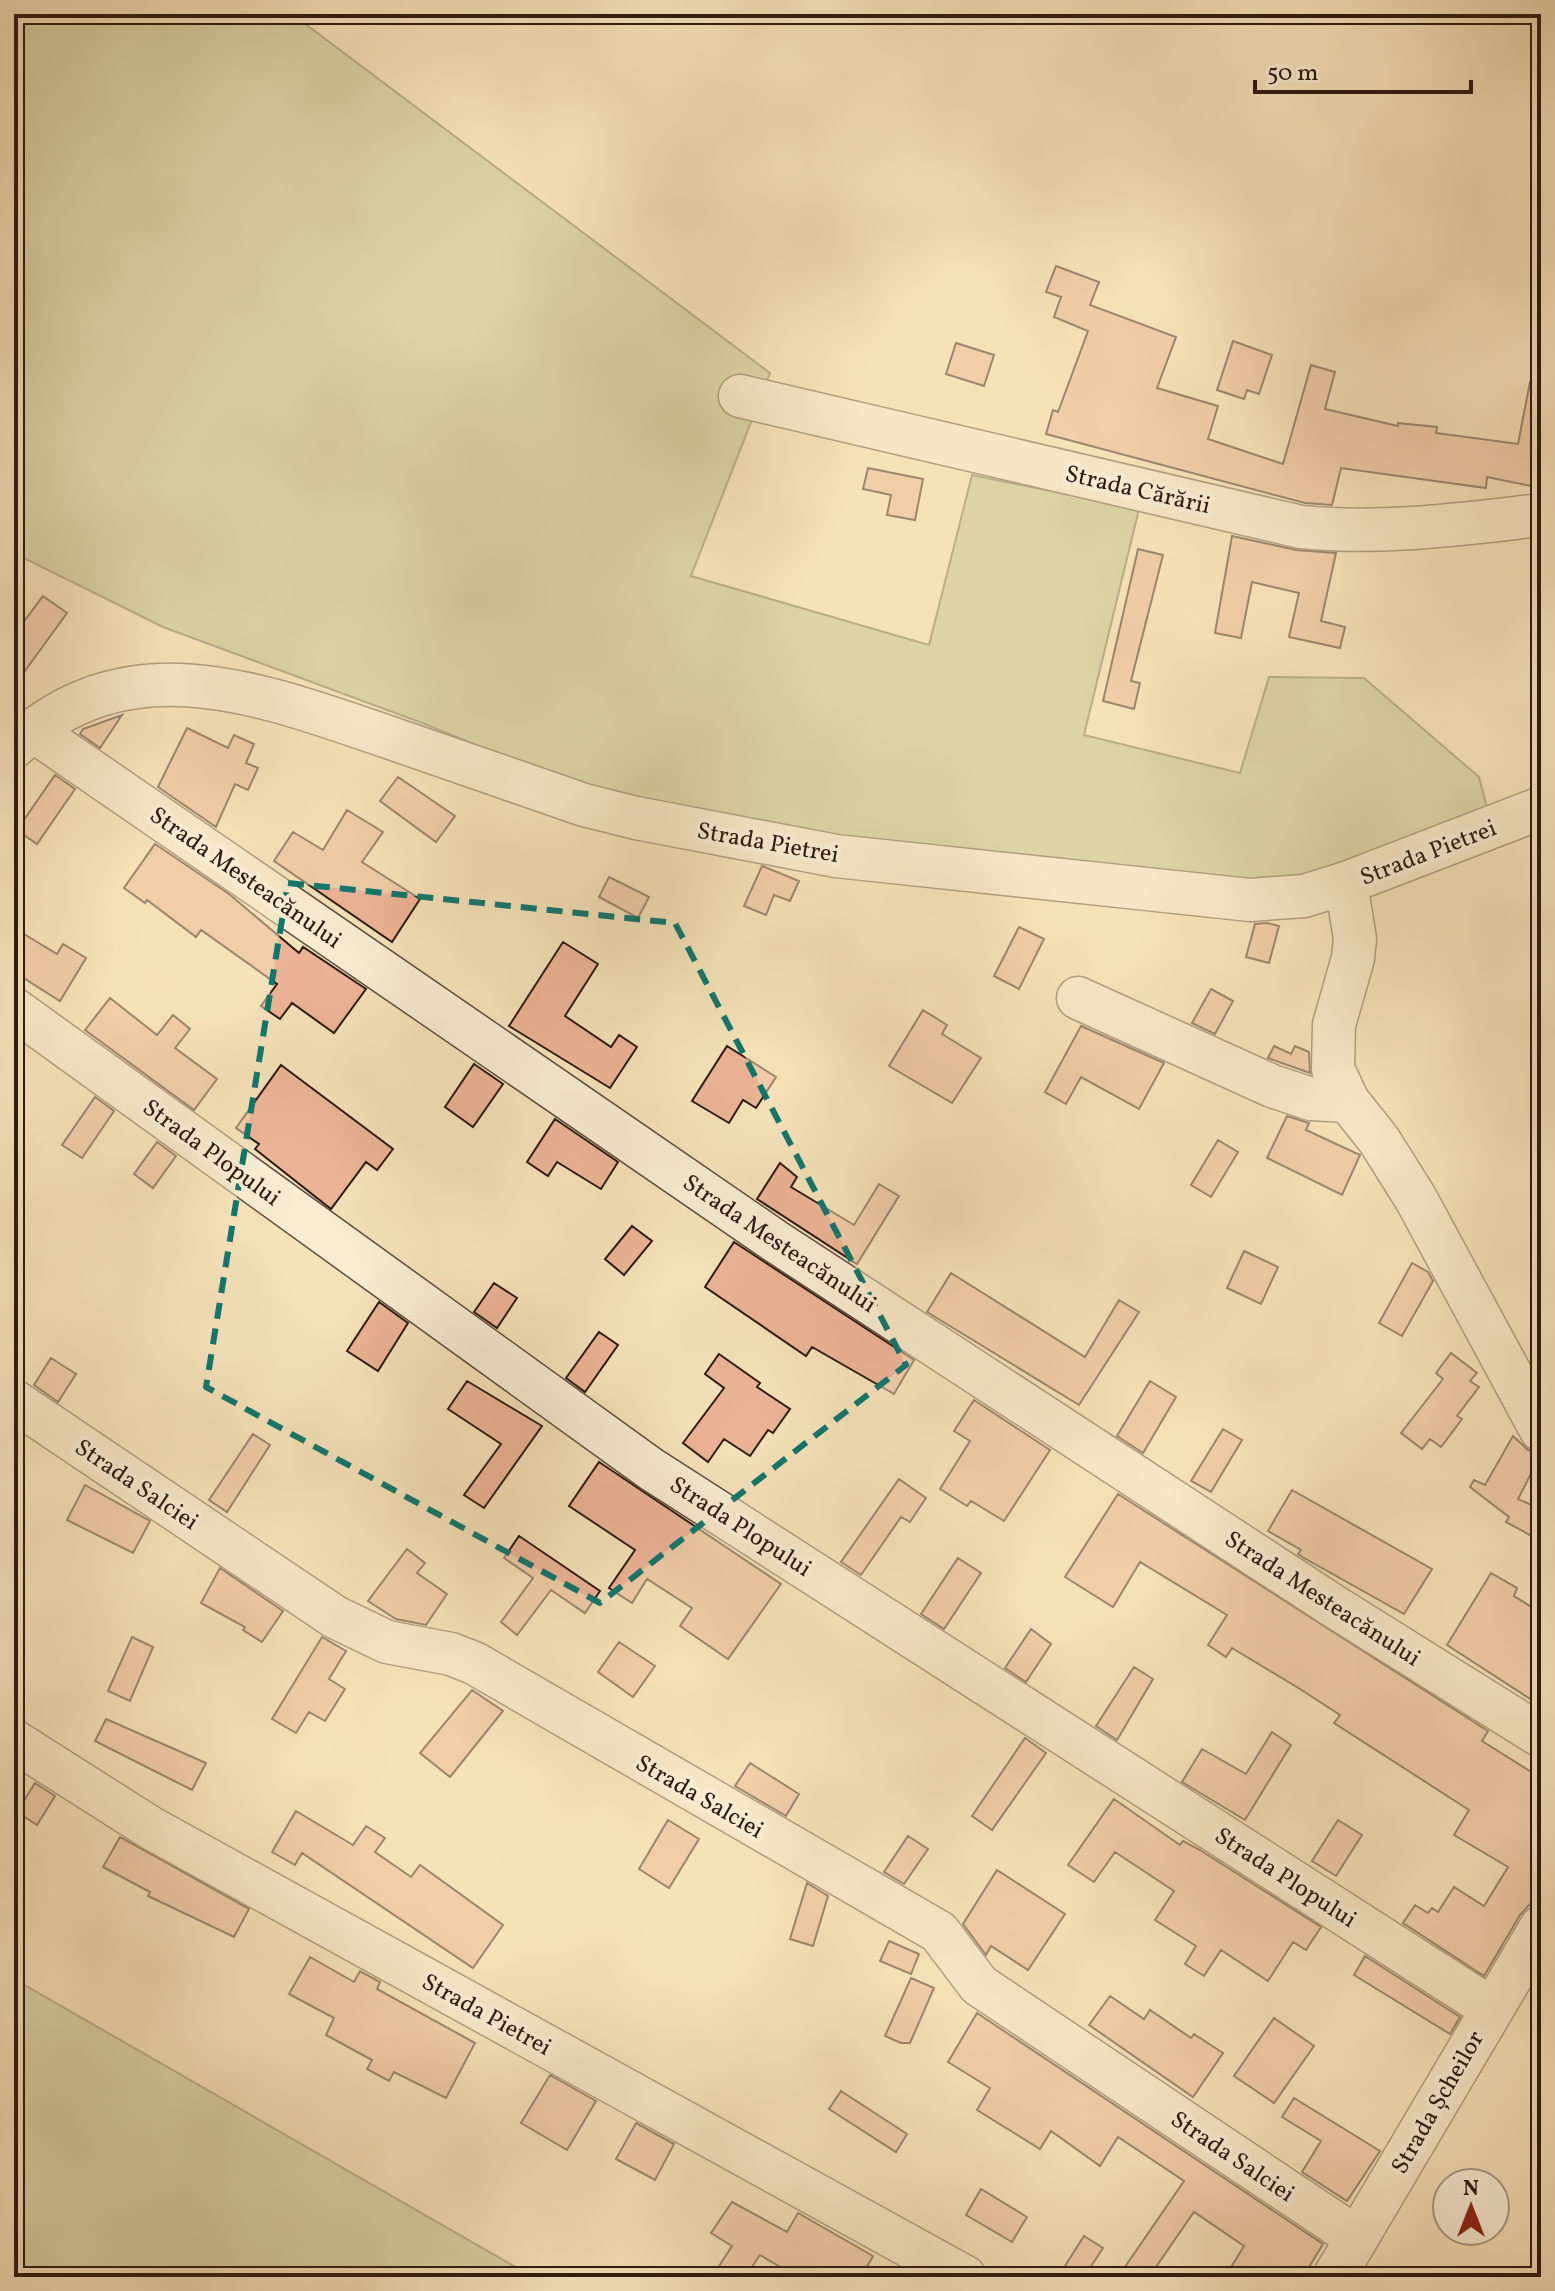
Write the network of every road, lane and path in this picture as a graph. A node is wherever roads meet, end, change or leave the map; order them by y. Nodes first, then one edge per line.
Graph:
1 (740, 396) dead end
2 (1541, 515) edge
3 (23, 739) edge
4 (1541, 808) edge
5 (1346, 883) junction
6 (1078, 998) dead end
7 (14, 1009) edge
8 (1348, 1101) junction
9 (14, 1401) edge
10 (1541, 1430) edge
11 (1541, 1736) edge
12 (14, 1741) edge
13 (1541, 1927) edge
14 (1492, 2009) junction
15 (1357, 2238) junction
16 (965, 2277) edge
17 (1334, 2277) edge

1 - 2 street, Strada Cărării
3 - 5 street, Strada Pietrei
3 - 11 street, Strada Mesteacănului
4 - 5 street, Strada Pietrei
5 - 8 street
6 - 8 street
7 - 14 street, Strada Plopului
8 - 10 street
9 - 15 street, Strada Salciei
12 - 16 street, Strada Pietrei
13 - 14 street, Strada Șcheilor
14 - 15 street, Strada Șcheilor
15 - 17 street, Strada Șcheilor

